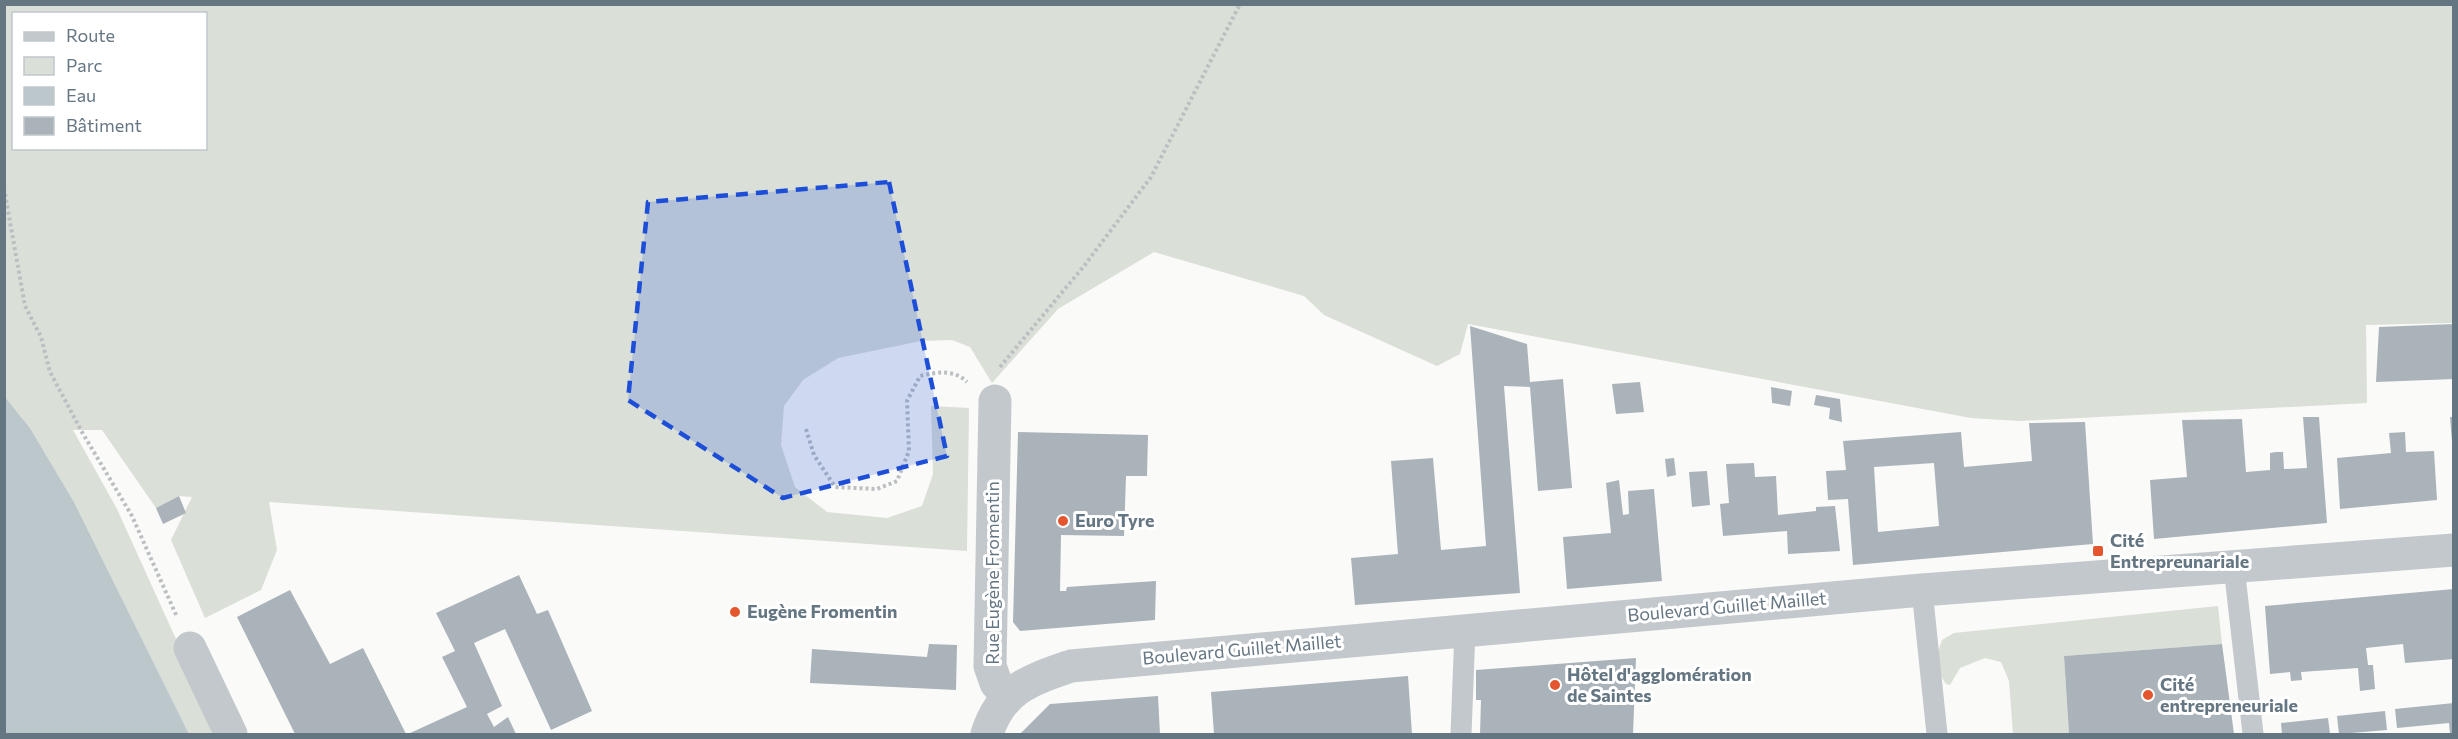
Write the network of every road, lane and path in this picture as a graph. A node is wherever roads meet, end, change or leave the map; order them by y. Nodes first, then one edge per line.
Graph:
1 (1240, 4) edge
2 (4, 188) edge
3 (984, 395) junction
4 (806, 429) dead end
5 (2454, 550) edge
6 (2234, 567) junction
7 (1922, 591) junction
8 (1465, 630) junction
9 (190, 648) joint
10 (1007, 696) junction
11 (231, 735) edge
12 (987, 735) edge
13 (1461, 735) edge
14 (1937, 735) edge
15 (2253, 735) edge

1 - 3 path
2 - 9 path
3 - 4 path
3 - 10 street, Rue Eugène Fromentin
5 - 6 street, Boulevard Guillet Maillet
6 - 7 street, Boulevard Guillet Maillet
6 - 15 lane
7 - 8 street, Boulevard Guillet Maillet
7 - 14 lane
8 - 10 street, Boulevard Guillet Maillet
8 - 13 lane
9 - 11 street
10 - 12 street

